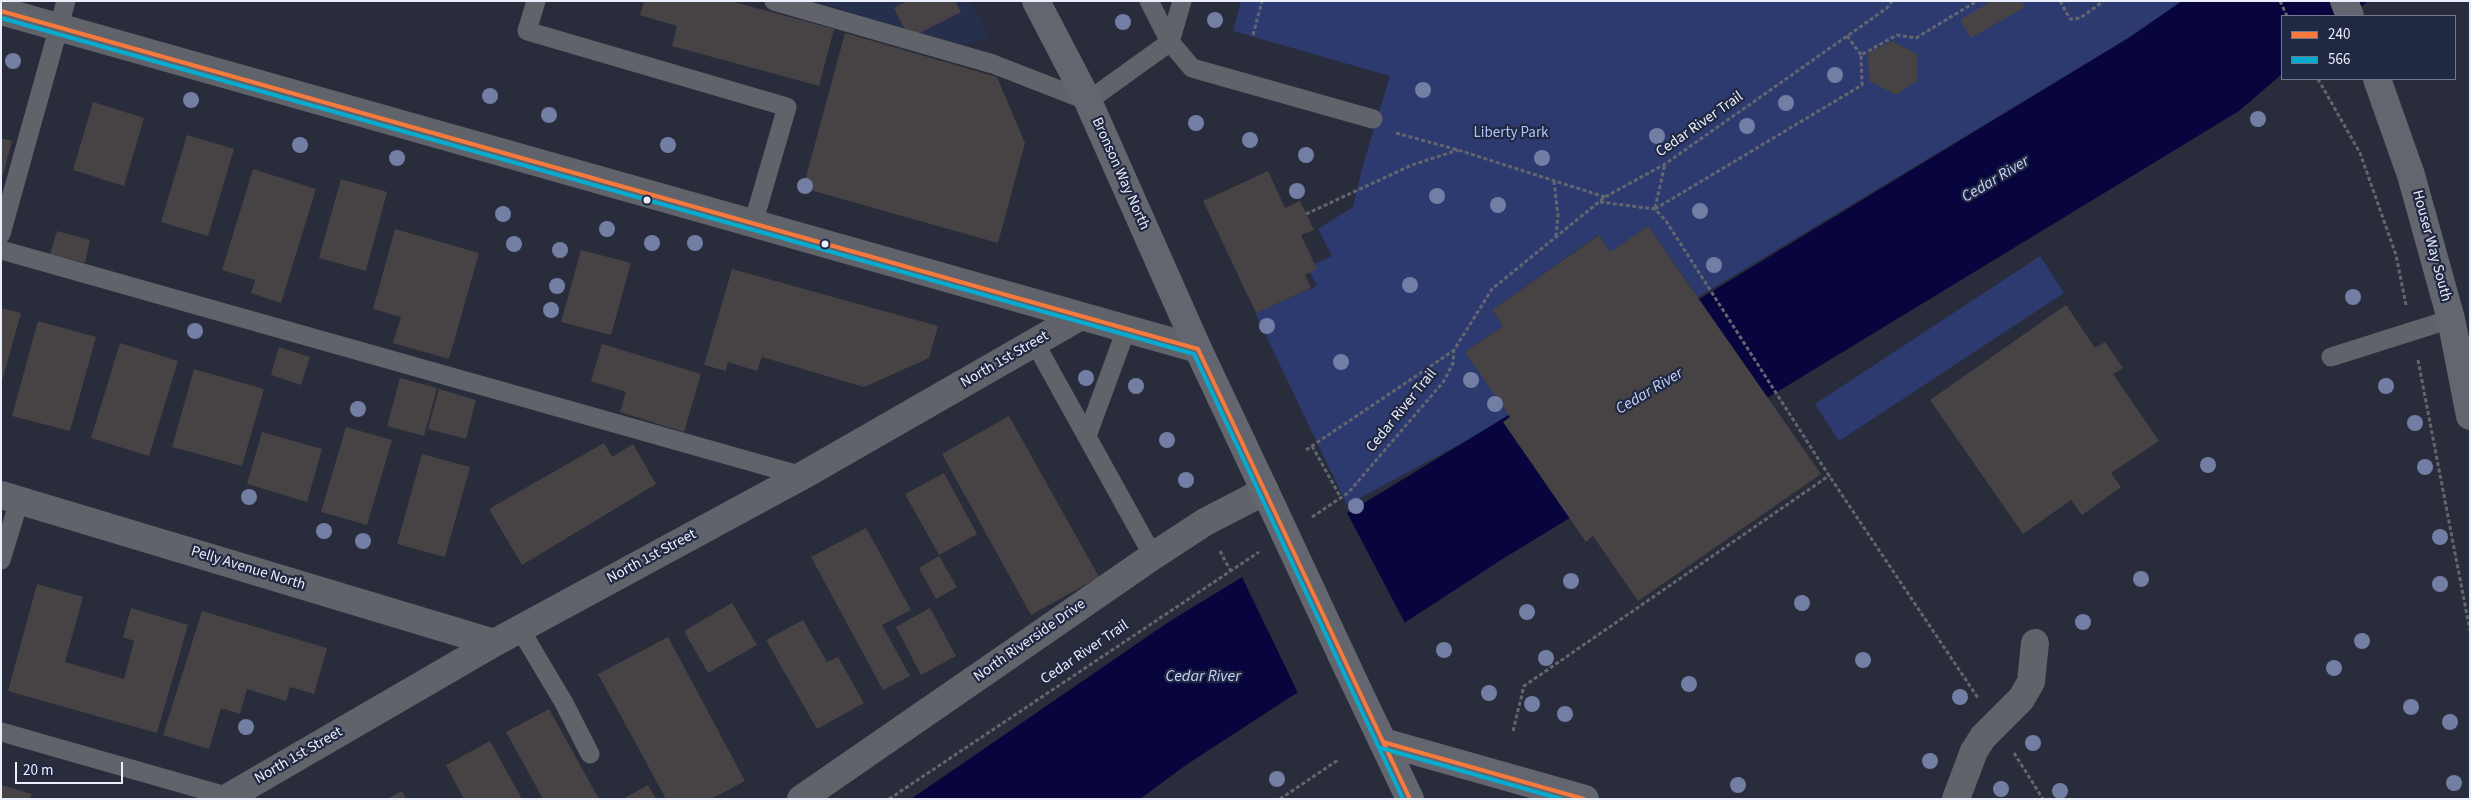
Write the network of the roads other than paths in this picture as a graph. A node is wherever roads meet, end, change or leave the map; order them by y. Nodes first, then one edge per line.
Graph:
1 (66, 1) edge
2 (536, 1) edge
3 (774, 1) edge
4 (1036, 1) edge
5 (1149, 1) edge
6 (1182, 1) edge
7 (2344, 1) edge
8 (1, 11) edge
9 (2350, 15) edge
10 (59, 28) junction
11 (1170, 42) junction
12 (2377, 80) edge
13 (1088, 101) junction
14 (1373, 119) road end
15 (753, 224) junction
16 (1, 234) edge
17 (1, 250) edge
18 (1080, 317) junction
19 (2451, 319) junction
20 (1126, 330) junction
21 (1035, 343) junction
22 (1198, 349) junction
23 (2331, 358) dead end
24 (2470, 416) edge
25 (1087, 436) junction
26 (802, 476) junction
27 (1265, 491) junction
28 (10, 498) edge
29 (1154, 556) junction
30 (1, 560) edge
31 (520, 629) junction
32 (494, 643) junction
33 (2035, 643) dead end
34 (1, 732) edge
35 (1381, 738) junction
36 (590, 754) dead end
37 (227, 798) edge
38 (801, 799) edge
39 (1410, 799) edge
40 (1585, 799) edge
41 (1956, 799) edge

1 - 10 lane
2 - 15 lane
3 - 13 lane
4 - 13 main road, Bronson Way North
5 - 11 lane
6 - 11 lane
7 - 9 main road
8 - 10 street
10 - 15 street
10 - 16 lane
11 - 13 lane
11 - 14 lane
12 - 19 main road, Houser Way South
13 - 22 main road, Bronson Way North
15 - 18 street
17 - 26 lane
18 - 20 street
18 - 21 street, North 1st Street
19 - 23 lane
19 - 24 main road, Houser Way South
20 - 22 street
20 - 25 lane
21 - 25 lane
21 - 26 street, North 1st Street
22 - 27 main road, Bronson Way North
25 - 29 lane
26 - 31 street, North 1st Street
27 - 29 street, North Riverside Drive
27 - 35 main road, Bronson Way North, bridge
28 - 30 lane
28 - 32 street, Pelly Avenue North
29 - 38 street, North Riverside Drive
31 - 32 street, North 1st Street
31 - 36 lane
32 - 37 street, North 1st Street
33 - 41 street
34 - 37 lane
35 - 39 main road, Bronson Way North
35 - 40 main road

